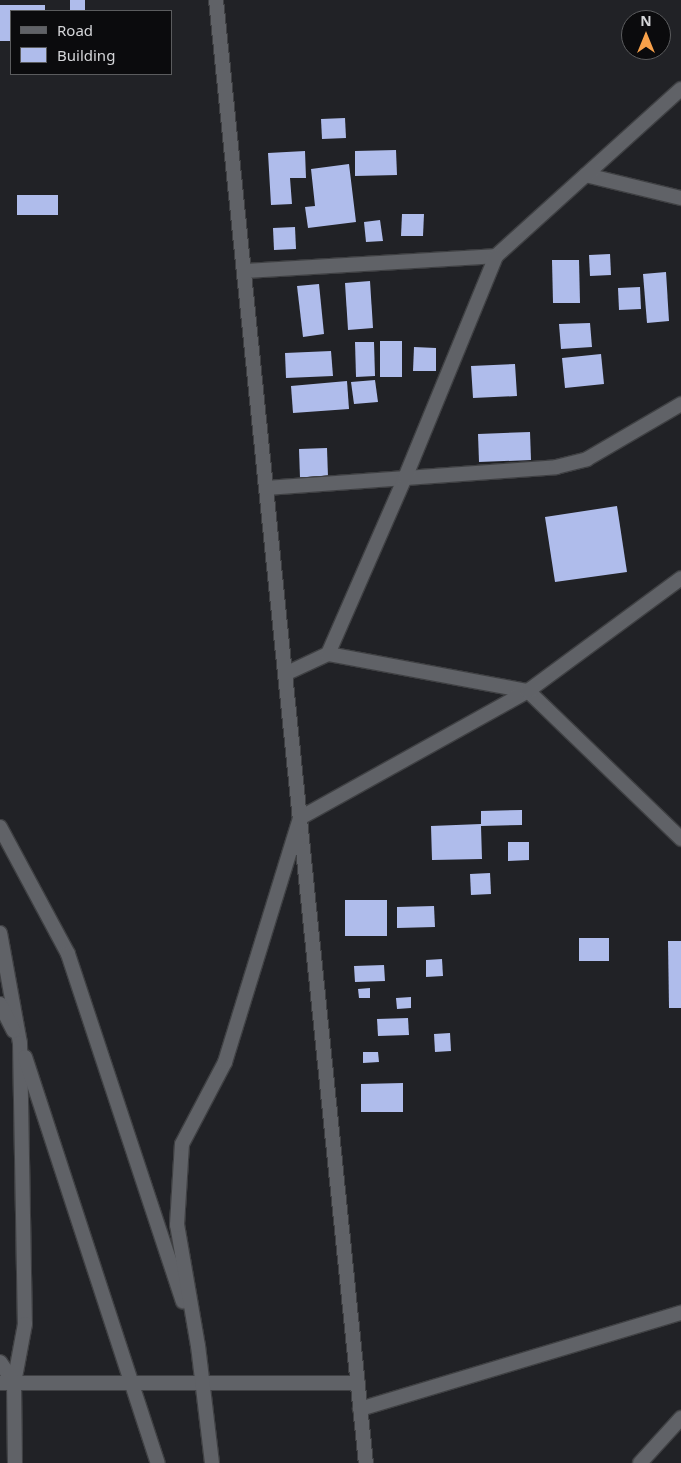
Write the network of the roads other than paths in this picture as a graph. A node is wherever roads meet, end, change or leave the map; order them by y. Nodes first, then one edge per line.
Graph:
1 (216, 0) edge
2 (681, 89) edge
3 (586, 175) junction
4 (681, 198) edge
5 (496, 256) junction
6 (244, 271) junction
7 (681, 404) edge
8 (405, 478) junction
9 (266, 488) junction
10 (681, 578) edge
11 (328, 654) junction
12 (285, 674) junction
13 (528, 691) junction
14 (300, 818) junction
15 (0, 827) edge
16 (681, 839) edge
17 (0, 933) edge
18 (0, 1004) edge
19 (20, 1044) junction
20 (681, 1313) edge
21 (198, 1346) junction
22 (0, 1362) edge
23 (7, 1383) edge
24 (131, 1383) junction
25 (202, 1383) junction
26 (358, 1383) junction
27 (360, 1409) junction
28 (681, 1418) edge
29 (14, 1463) edge
30 (158, 1463) edge
31 (212, 1463) edge
32 (366, 1463) edge
33 (640, 1463) edge

1 - 6 street
2 - 3 street
3 - 4 street
3 - 5 street
5 - 6 street
5 - 8 street
6 - 9 street
7 - 8 street
8 - 9 street
8 - 11 street
9 - 12 street
10 - 13 street
11 - 12 street
11 - 13 street
12 - 14 street
13 - 14 street
13 - 16 street
14 - 21 street
14 - 26 street
15 - 21 street
17 - 19 street
18 - 19 street
19 - 23 street
19 - 24 street
20 - 27 street
21 - 25 street
22 - 23 street
23 - 24 street
23 - 29 street
24 - 25 street
24 - 30 street
25 - 26 street
25 - 31 street
26 - 27 street
27 - 32 street
28 - 33 street

